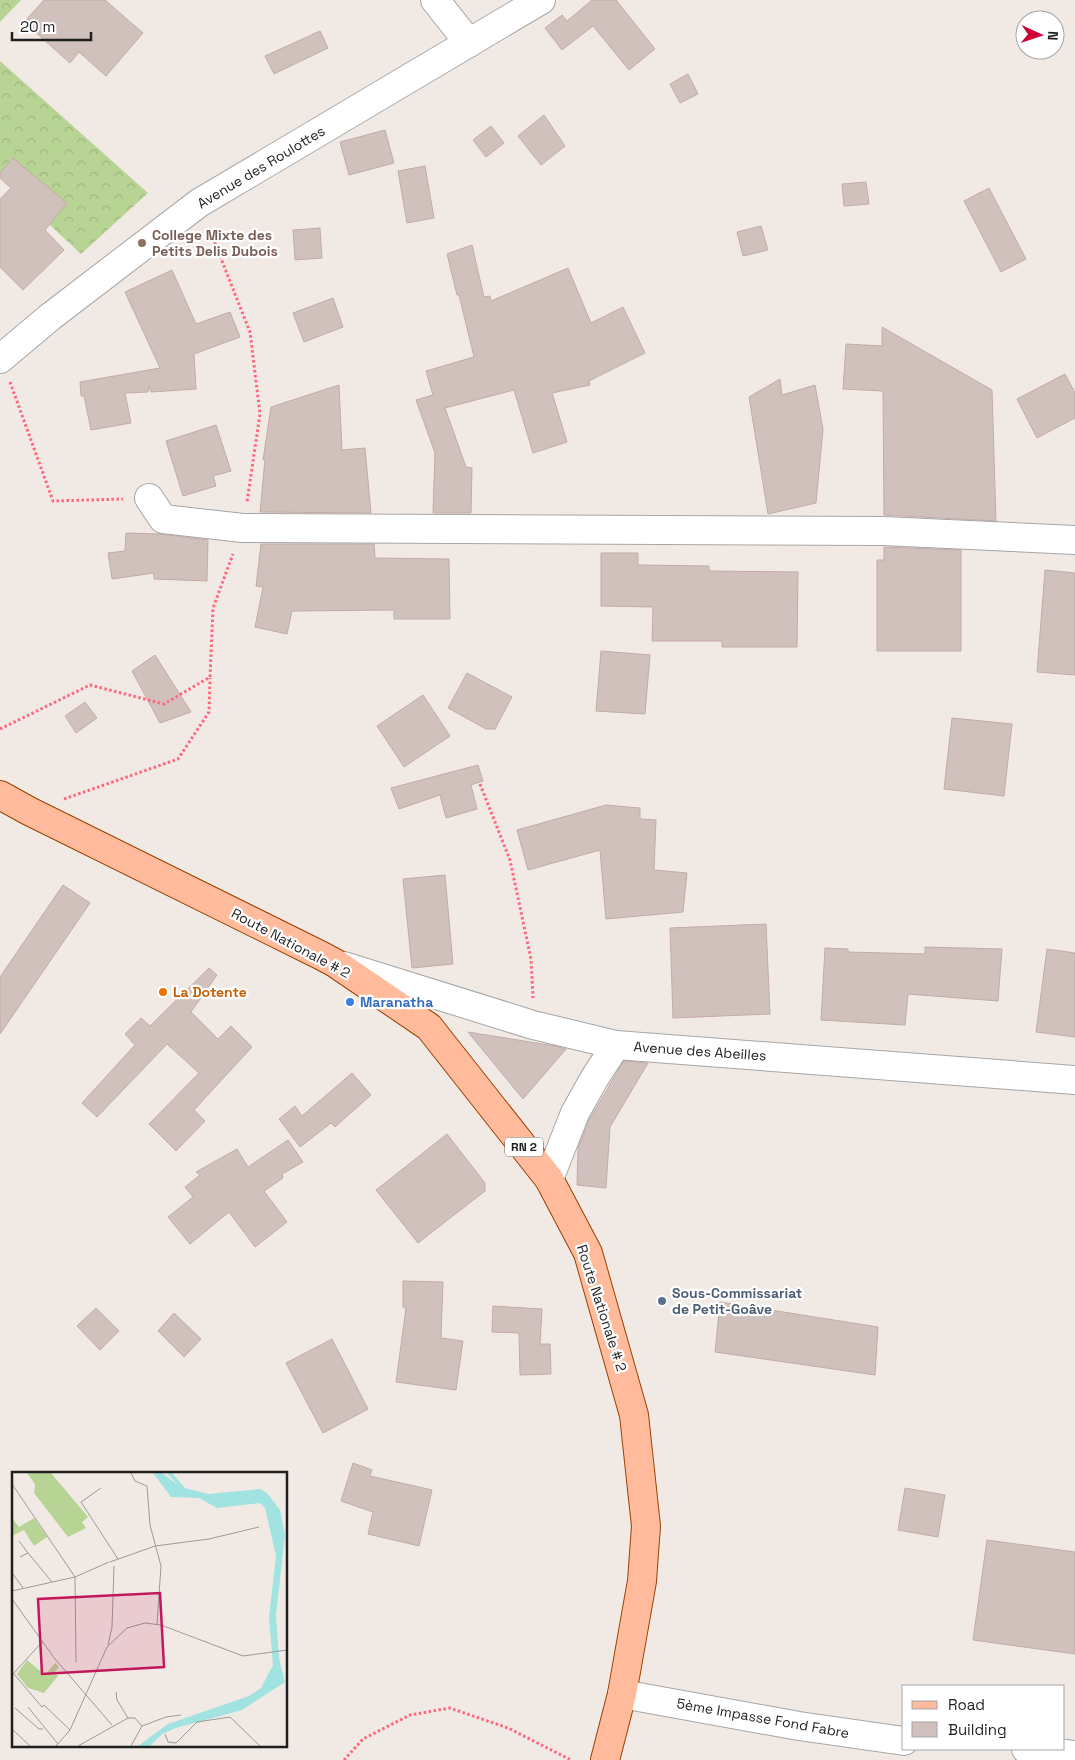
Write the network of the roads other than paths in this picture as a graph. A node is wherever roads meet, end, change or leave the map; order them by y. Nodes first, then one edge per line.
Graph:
1 (435, 0) edge
2 (540, 0) edge
3 (469, 43) junction
4 (0, 358) edge
5 (149, 498) road end
6 (1075, 540) edge
7 (0, 795) edge
8 (335, 963) junction
9 (616, 1045) junction
10 (1075, 1080) edge
11 (550, 1178) junction
12 (622, 1694) junction
13 (902, 1742) edge
14 (1034, 1750) edge
15 (1075, 1755) edge
16 (605, 1760) edge

1 - 3 street
2 - 3 street, Avenue des Roulottes
3 - 4 street, Avenue des Roulottes
5 - 6 street
7 - 8 main road, Route Nationale # 2 / RN 2
8 - 9 street, Avenue des Abeilles
8 - 11 main road, Route Nationale # 2 / RN 2
9 - 10 street, Avenue des Abeilles
9 - 11 street
11 - 12 main road, Route Nationale # 2 / RN 2
12 - 13 street, 5ème Impasse Fond Fabre
12 - 16 main road, Route Nationale # 2 / RN 2
14 - 15 street

